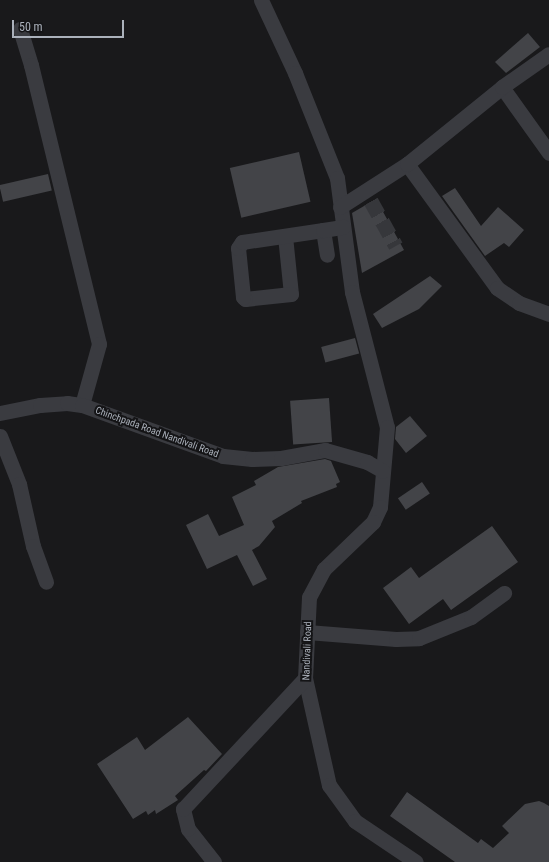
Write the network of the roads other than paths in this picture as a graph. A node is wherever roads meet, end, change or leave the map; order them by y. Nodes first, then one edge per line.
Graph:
1 (261, 0) edge
2 (20, 29) dead end
3 (549, 54) edge
4 (502, 87) junction
5 (549, 153) edge
6 (407, 164) junction
7 (340, 207) junction
8 (343, 227) junction
9 (322, 230) junction
10 (285, 236) junction
11 (327, 256) dead end
12 (549, 314) edge
13 (82, 405) junction
14 (0, 413) edge
15 (0, 436) edge
16 (383, 471) junction
17 (46, 582) dead end
18 (504, 593) dead end
19 (307, 632) junction
20 (305, 678) junction
21 (214, 862) edge
22 (416, 862) edge

1 - 7 street, Nandivali Road
2 - 13 street
3 - 4 street
4 - 5 street
4 - 6 street
6 - 7 street
6 - 12 street
7 - 8 street, Nandivali Road
8 - 9 street
8 - 16 street, Nandivali Road
9 - 10 street
9 - 11 street
10 - 10 street
13 - 14 street, Chinchpada Road Nandivali Road
13 - 16 street, Chinchpada Road Nandivali Road
15 - 17 street
16 - 19 street, Nandivali Road
18 - 19 street
19 - 20 street, Nandivali Road
20 - 21 street
20 - 22 street, Nandivali Road

